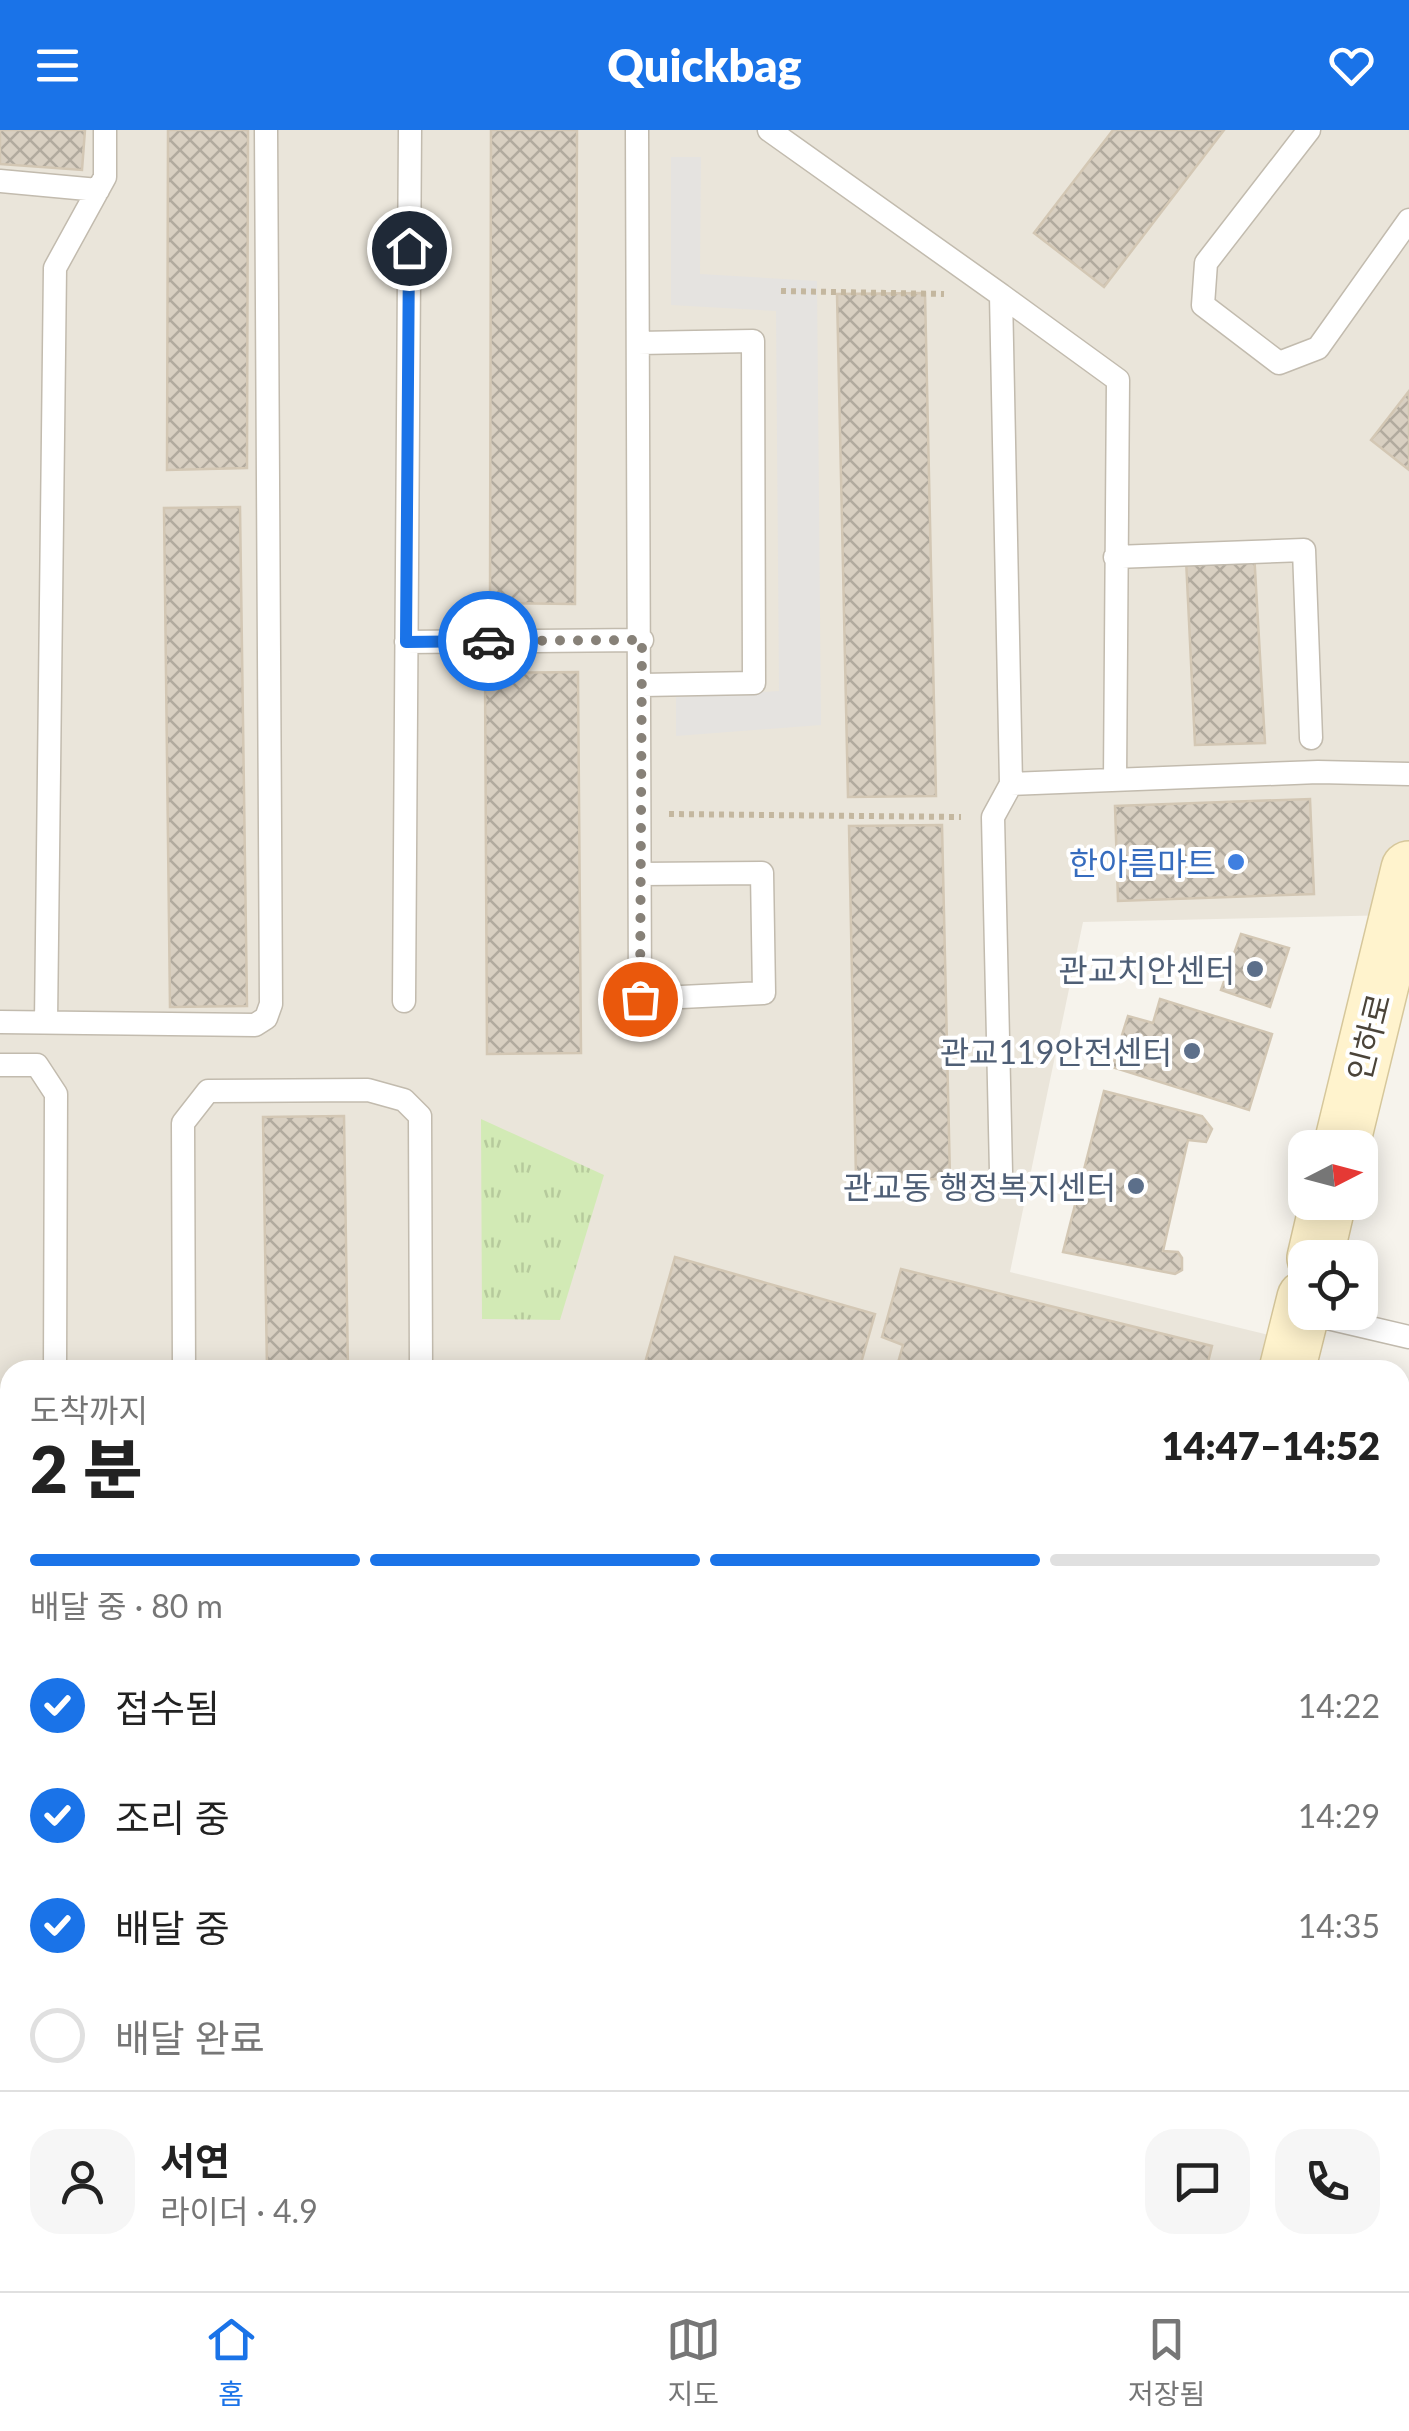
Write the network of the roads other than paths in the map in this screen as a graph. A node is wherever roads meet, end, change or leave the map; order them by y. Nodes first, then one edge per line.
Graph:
1 (105, 130) edge
2 (266, 130) edge
3 (410, 130) edge
4 (637, 130) edge
5 (769, 130) edge
6 (1309, 130) edge
7 (0, 181) edge
8 (98, 190) junction
9 (1409, 220) edge
10 (1001, 295) junction
11 (638, 343) junction
12 (1115, 557) junction
13 (642, 640) junction
14 (406, 642) junction
15 (642, 685) junction
16 (1311, 738) dead end
17 (1409, 774) edge
18 (1115, 780) junction
19 (1011, 784) junction
20 (1409, 869) edge
21 (640, 874) junction
22 (404, 1001) dead end
23 (0, 1022) edge
24 (46, 1022) junction
25 (0, 1065) edge
26 (1345, 1130) edge
27 (1001, 1172) dead end
28 (1378, 1327) edge
29 (1297, 1330) edge
30 (1409, 1336) edge
31 (55, 1360) edge
32 (184, 1360) edge
33 (421, 1360) edge
34 (1289, 1360) edge

1 - 8 lane
2 - 24 lane
3 - 14 lane
4 - 11 lane
5 - 10 lane
6 - 9 lane
7 - 8 lane
8 - 24 lane
10 - 12 lane
10 - 19 lane
11 - 13 lane
11 - 15 lane
12 - 16 lane
12 - 18 lane
13 - 14 lane
13 - 15 lane
14 - 22 lane
15 - 21 lane
17 - 18 lane
18 - 19 lane
19 - 27 lane
20 - 26 main road, 인하로
21 - 21 lane
23 - 24 lane
25 - 31 lane
28 - 30 lane
29 - 34 main road
32 - 33 lane

